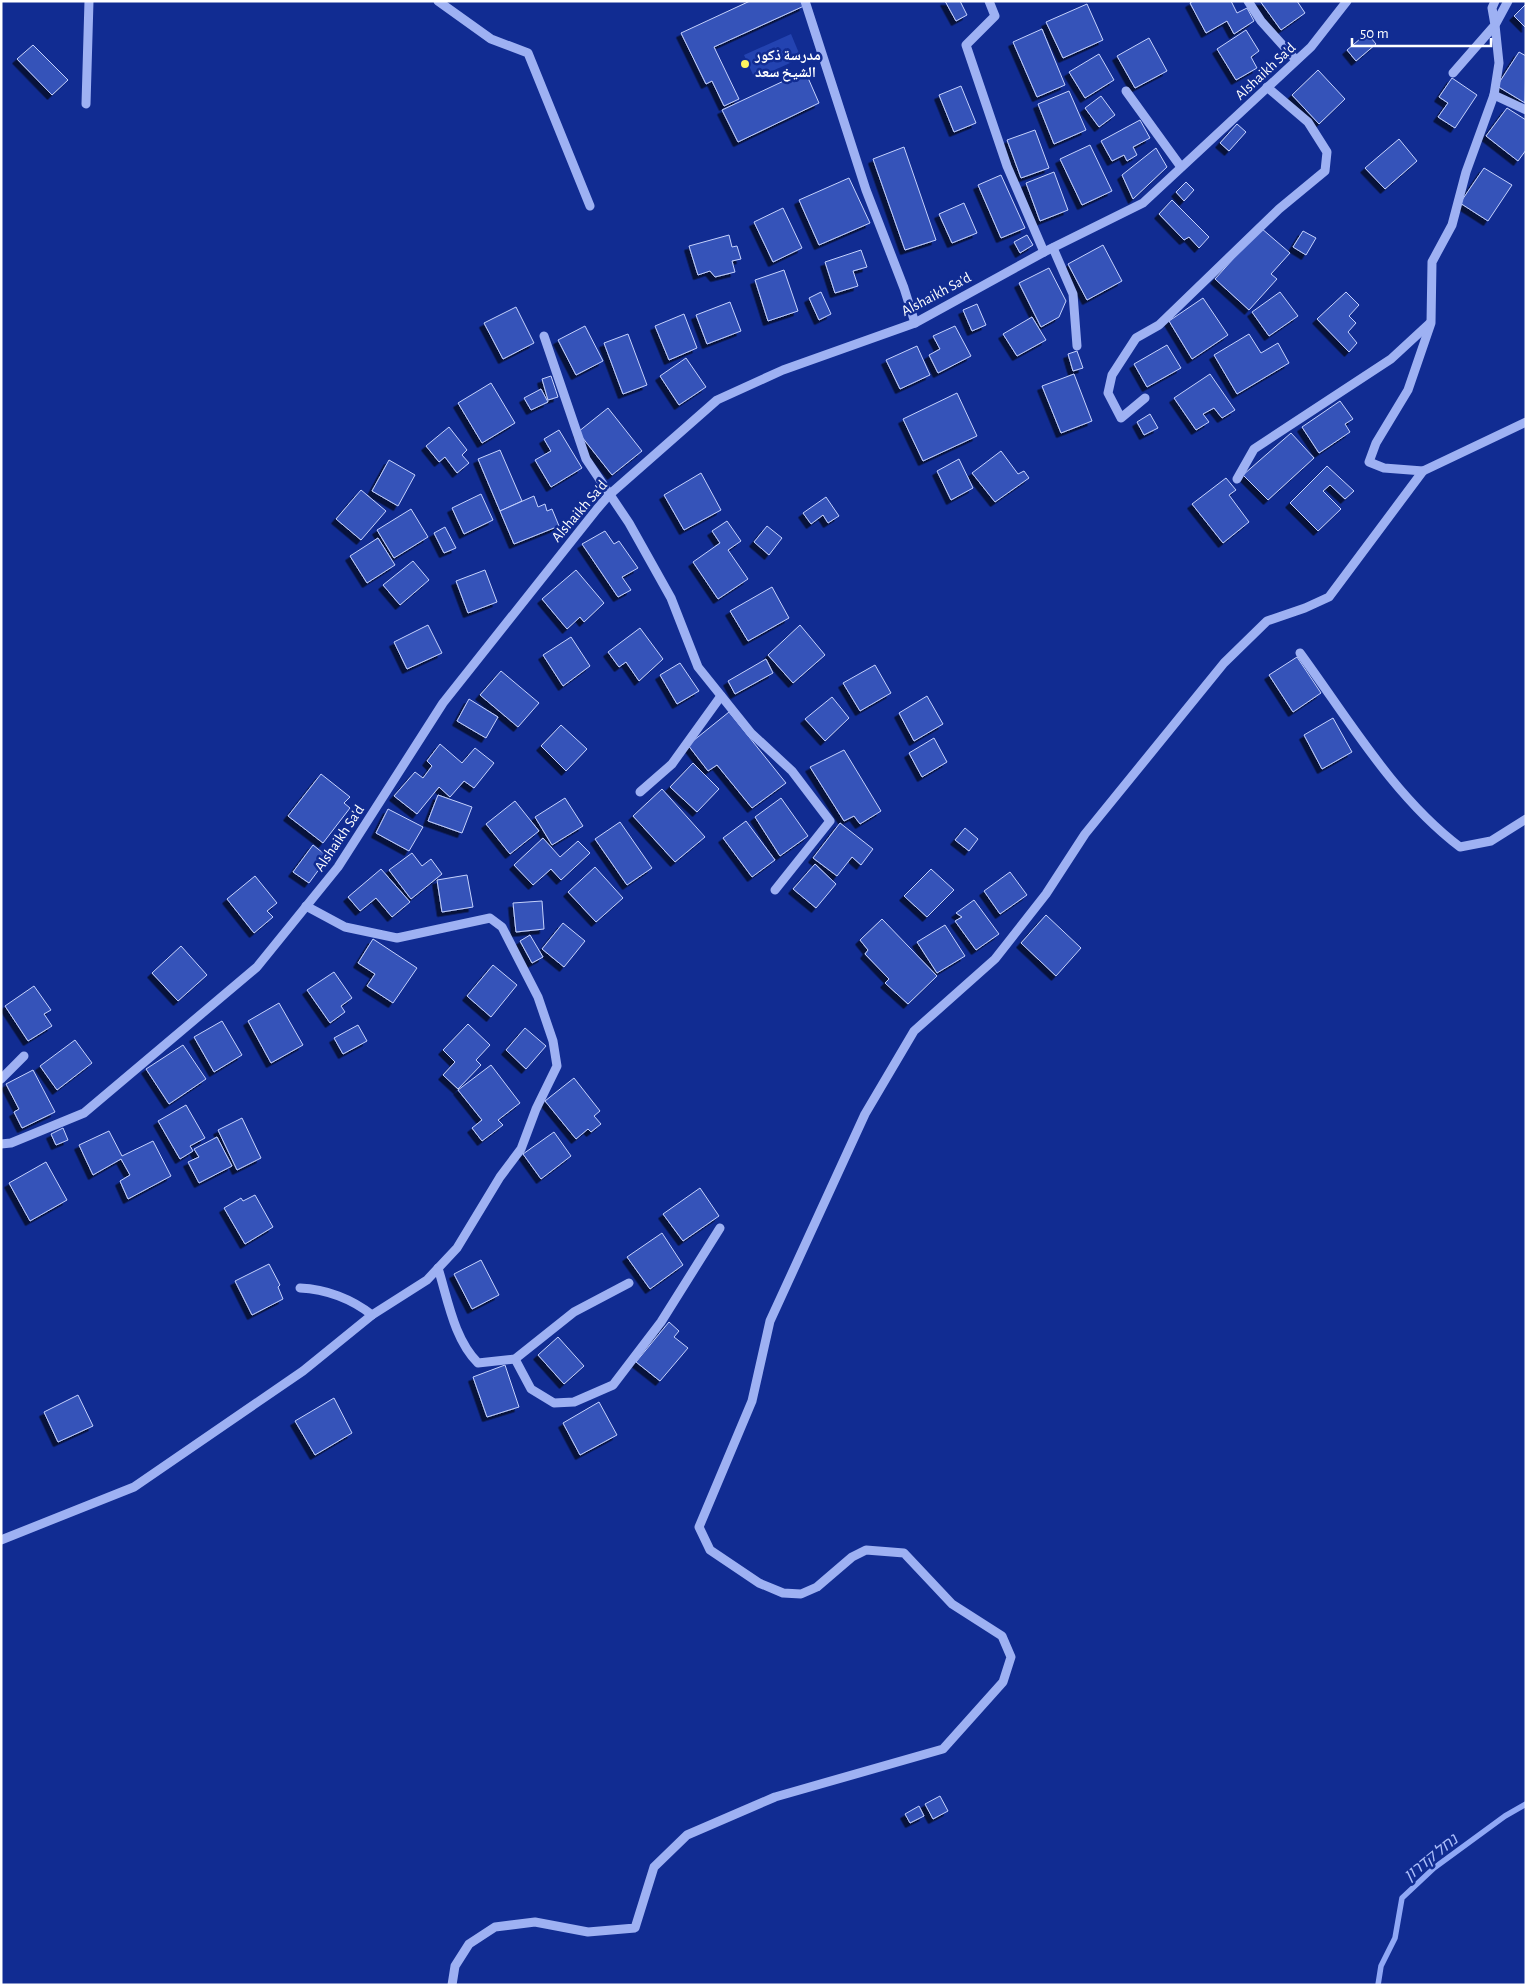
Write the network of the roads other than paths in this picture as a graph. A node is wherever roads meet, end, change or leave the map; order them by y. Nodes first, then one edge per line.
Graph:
1 (90, 1) edge
2 (438, 1) edge
3 (805, 1) edge
4 (989, 1) edge
5 (1248, 1) edge
6 (1347, 1) edge
7 (1495, 1) edge
8 (1508, 1) edge
9 (1495, 24) junction
10 (1296, 60) junction
11 (1453, 73) dead end
12 (1267, 87) junction
13 (1126, 91) dead end
14 (1494, 95) junction
15 (86, 104) dead end
16 (1526, 110) edge
17 (1181, 168) junction
18 (590, 206) dead end
19 (1053, 248) junction
20 (1044, 252) junction
21 (1431, 323) junction
22 (915, 324) junction
23 (544, 336) dead end
24 (1077, 346) dead end
25 (1145, 398) dead end
26 (1526, 422) edge
27 (1422, 471) junction
28 (1237, 479) dead end
29 (609, 495) junction
30 (1300, 653) dead end
31 (722, 696) junction
32 (640, 792) dead end
33 (1526, 819) edge
34 (774, 890) dead end
35 (306, 906) junction
36 (24, 1056) dead end
37 (1, 1079) edge
38 (1, 1144) edge
39 (720, 1228) dead end
40 (438, 1268) junction
41 (629, 1283) dead end
42 (300, 1288) dead end
43 (372, 1315) junction
44 (515, 1359) junction
45 (1, 1540) edge
46 (452, 1985) edge

1 - 15 street
2 - 18 street
3 - 22 street
4 - 20 street
5 - 10 street
6 - 10 street, Alshaikh Sa'd
7 - 9 street
8 - 9 street
9 - 11 street
9 - 14 street
10 - 12 street, Alshaikh Sa'd
12 - 17 street, Alshaikh Sa'd
12 - 25 street
13 - 17 street
14 - 16 street
14 - 21 street
17 - 19 street, Alshaikh Sa'd
19 - 20 street, Alshaikh Sa'd
19 - 24 street
20 - 22 street, Alshaikh Sa'd
21 - 27 street
21 - 28 street
22 - 29 street, Alshaikh Sa'd
23 - 29 street
26 - 27 street
27 - 46 street
29 - 31 street
29 - 35 street, Alshaikh Sa'd
30 - 33 street
31 - 32 street
31 - 34 street
35 - 38 street, Alshaikh Sa'd
35 - 40 street
36 - 37 street
39 - 44 street
40 - 43 street
40 - 44 street
41 - 44 street
42 - 43 street
43 - 45 street

